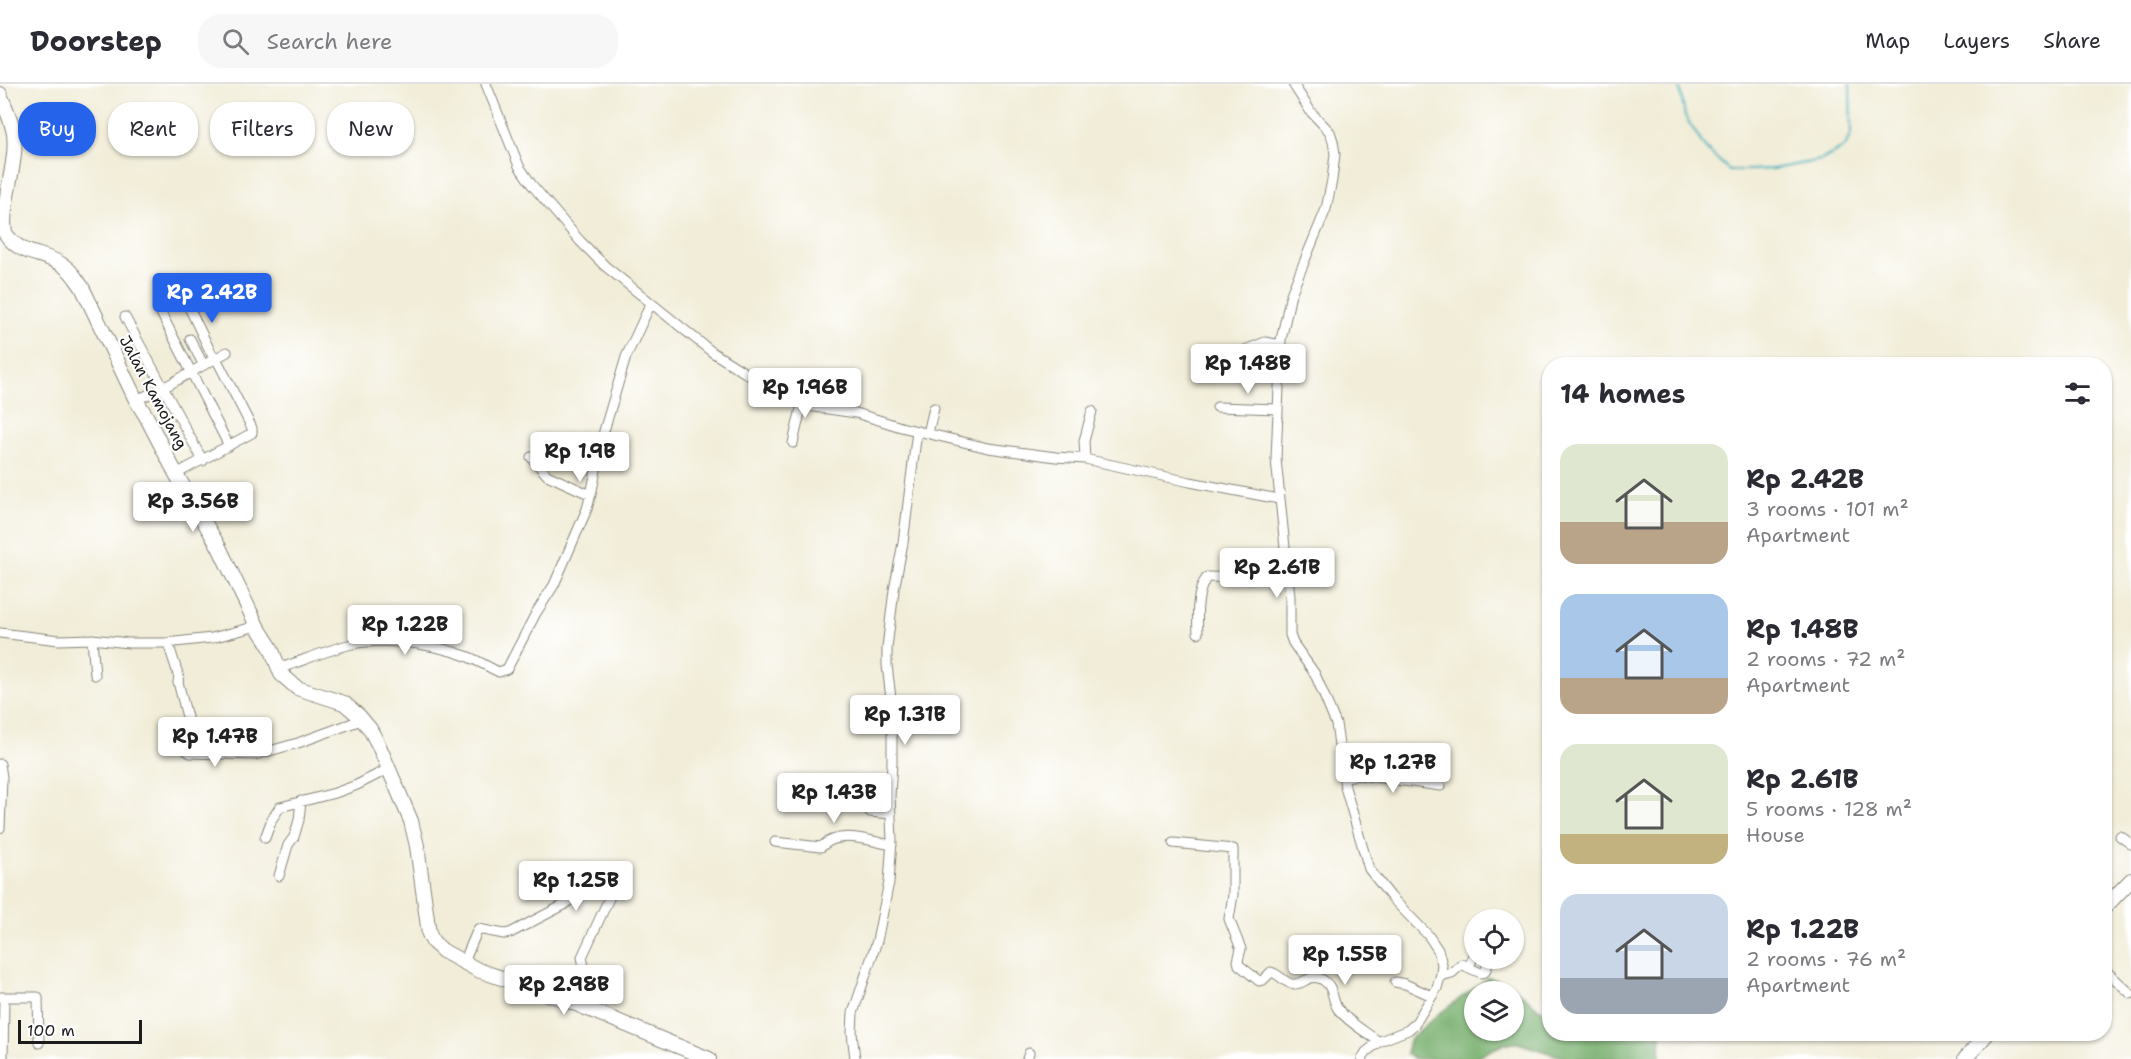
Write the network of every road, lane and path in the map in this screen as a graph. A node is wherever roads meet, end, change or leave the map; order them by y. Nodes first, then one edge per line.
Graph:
1 (486, 84) edge
2 (1293, 84) edge
3 (0, 94) edge
4 (186, 301) dead end
5 (651, 303) junction
6 (159, 309) dead end
7 (125, 317) dead end
8 (190, 339) dead end
9 (1281, 345) junction
10 (1245, 350) dead end
11 (227, 352) dead end
12 (215, 358) junction
13 (203, 364) junction
14 (190, 372) junction
15 (163, 388) junction
16 (136, 400) junction
17 (802, 404) junction
18 (1217, 407) dead end
19 (934, 408) dead end
20 (1278, 409) junction
21 (1092, 411) dead end
22 (917, 430) junction
23 (928, 433) junction
24 (793, 442) dead end
25 (229, 446) junction
26 (531, 457) dead end
27 (1085, 459) junction
28 (203, 461) junction
29 (176, 474) junction
30 (591, 495) junction
31 (1279, 499) junction
32 (1288, 571) junction
33 (257, 626) junction
34 (0, 633) edge
35 (1198, 633) dead end
36 (92, 639) junction
37 (168, 643) junction
38 (278, 669) junction
39 (95, 675) dead end
40 (361, 720) junction
41 (0, 764) edge
42 (388, 769) junction
43 (1344, 777) junction
44 (1442, 786) dead end
45 (301, 801) junction
46 (870, 812) dead end
47 (891, 814) junction
48 (0, 828) edge
49 (2120, 836) dead end
50 (265, 838) dead end
51 (775, 842) dead end
52 (1173, 843) dead end
53 (2131, 844) edge
54 (891, 845) junction
55 (279, 876) dead end
56 (2131, 880) edge
57 (2112, 900) edge
58 (464, 962) junction
59 (1464, 966) edge
60 (1470, 969) edge
61 (1486, 969) edge
62 (1440, 976) junction
63 (2112, 976) edge
64 (1395, 982) dead end
65 (2131, 994) edge
66 (1432, 996) junction
67 (2, 997) edge
68 (568, 1001) junction
69 (1981, 1041) edge
70 (1379, 1042) junction
71 (39, 1043) dead end
72 (3, 1059) edge
73 (709, 1059) edge
74 (855, 1059) edge
75 (1362, 1059) edge
76 (1965, 1059) edge

1 - 5 street
2 - 9 street
3 - 16 main road, Jalan Kamojang
4 - 12 street
5 - 17 street
5 - 30 street
6 - 14 street
7 - 15 street
8 - 13 street
9 - 10 street
9 - 20 street
11 - 12 street
12 - 13 street
12 - 25 street
13 - 14 street
14 - 15 street
14 - 25 street
15 - 16 street
15 - 28 street
16 - 29 main road, Jalan Kamojang
17 - 22 street
17 - 24 street
18 - 20 street
19 - 23 street
20 - 31 street
21 - 27 street
22 - 23 street
22 - 47 street
23 - 27 street
25 - 28 street
26 - 30 street
27 - 31 street
28 - 29 street
29 - 33 main road, Jalan Kamojang
30 - 38 street
31 - 32 street
32 - 35 street
32 - 43 street
33 - 37 street
33 - 38 main road, Jalan Kamojang
34 - 36 street
36 - 37 street
36 - 39 street
37 - 40 street
38 - 40 main road, Jalan Kamojang
40 - 42 main road, Jalan Kamojang
41 - 48 street
42 - 45 street
42 - 58 main road, Jalan Kamojang
43 - 44 street
43 - 62 street
45 - 50 street
45 - 55 street
46 - 47 street
47 - 54 street
49 - 53 street
51 - 54 street
52 - 70 street
54 - 74 street
56 - 57 main road
58 - 68 main road, Jalan Kamojang
58 - 68 street
59 - 62 street
60 - 61 street
62 - 66 street
63 - 65 street
64 - 66 street
66 - 70 street
67 - 71 street
67 - 72 street
68 - 73 main road, Jalan Kamojang
69 - 76 main road
70 - 75 street

